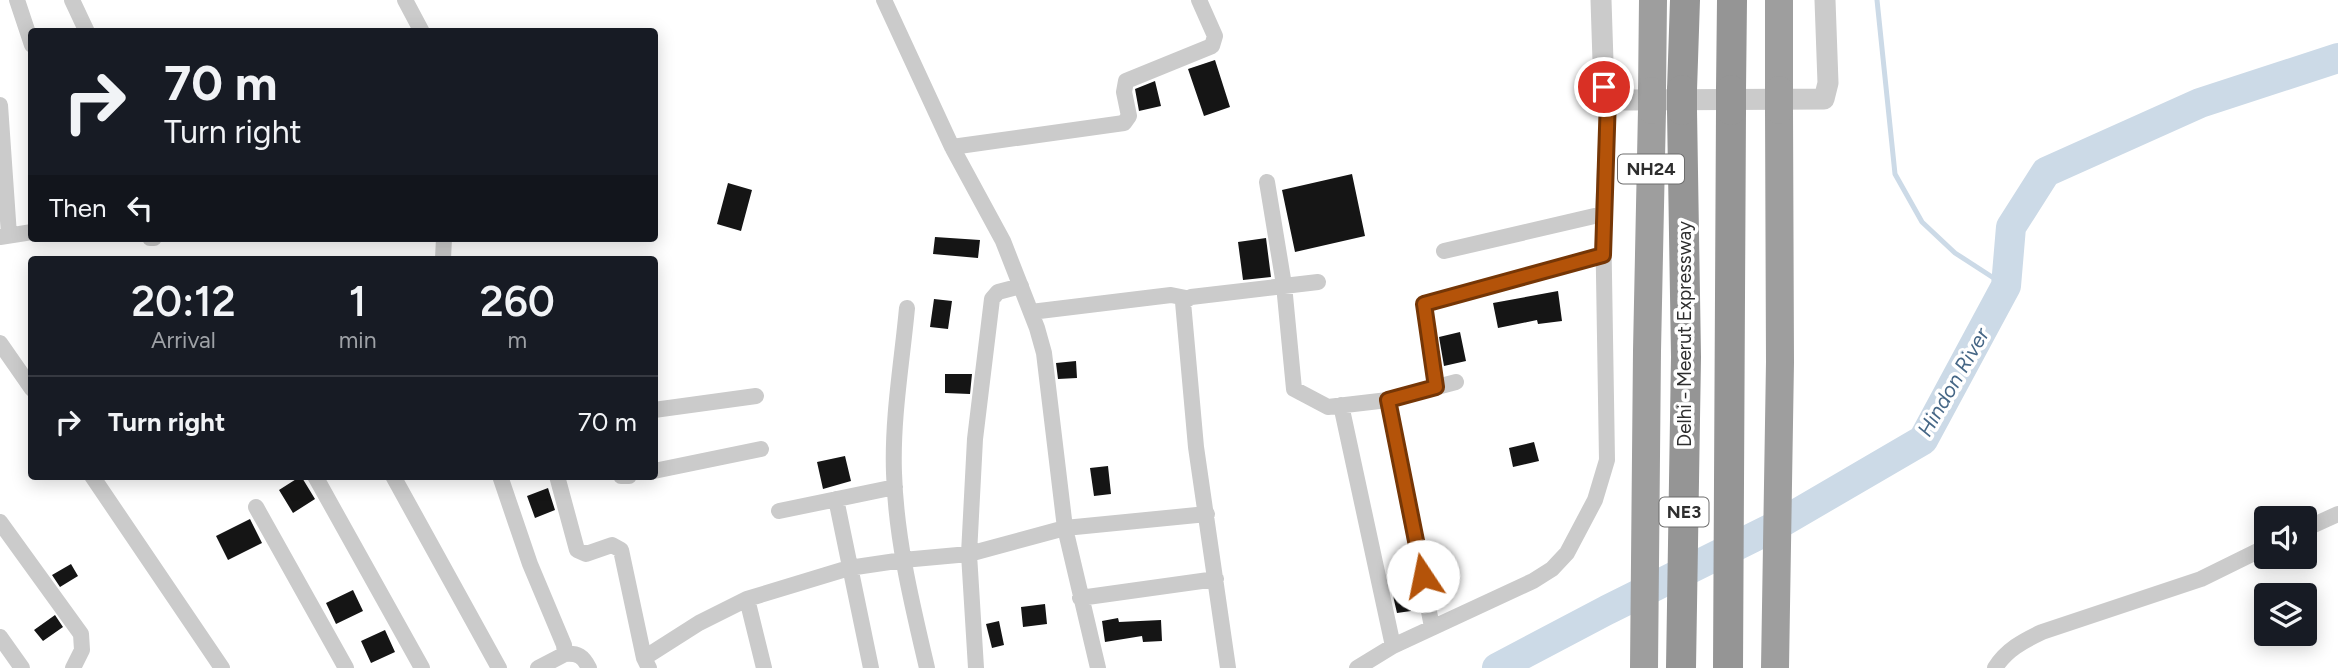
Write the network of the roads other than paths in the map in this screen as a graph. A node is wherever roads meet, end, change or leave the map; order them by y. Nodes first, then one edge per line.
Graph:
1 (17, 0) edge
2 (72, 0) edge
3 (405, 0) edge
4 (884, 0) edge
5 (1199, 0) edge
6 (1601, 0) edge
7 (1653, 0) edge
8 (1685, 0) edge
9 (1731, 0) edge
10 (1779, 0) edge
11 (1825, 0) edge
12 (85, 28) edge
13 (420, 28) edge
14 (28, 33) edge
15 (1608, 97) junction
16 (0, 105) edge
17 (952, 147) junction
18 (1267, 182) dead end
19 (1603, 214) junction
20 (28, 233) edge
21 (4, 236) edge
22 (1444, 251) dead end
23 (1603, 255) junction
24 (1318, 282) dead end
25 (1284, 285) junction
26 (1021, 286) junction
27 (1186, 298) junction
28 (907, 308) dead end
29 (1031, 312) junction
30 (0, 343) edge
31 (1456, 382) dead end
32 (28, 383) edge
33 (1436, 387) junction
34 (756, 396) dead end
35 (1388, 400) junction
36 (1341, 405) junction
37 (658, 409) edge
38 (761, 449) dead end
39 (658, 470) edge
40 (95, 480) edge
41 (317, 480) edge
42 (395, 480) edge
43 (501, 480) edge
44 (558, 480) edge
45 (895, 487) junction
46 (836, 499) junction
47 (256, 507) dead end
48 (779, 511) dead end
49 (2338, 513) edge
50 (1207, 514) junction
51 (0, 522) edge
52 (2317, 523) edge
53 (1065, 528) junction
54 (2254, 553) edge
55 (969, 554) junction
56 (903, 560) junction
57 (849, 568) junction
58 (1216, 579) junction
59 (1080, 598) junction
60 (747, 599) junction
61 (1432, 627) junction
62 (0, 638) edge
63 (1393, 646) junction
64 (565, 653) junction
65 (646, 663) edge
66 (22, 668) edge
67 (73, 668) edge
68 (222, 668) edge
69 (346, 668) edge
70 (422, 668) edge
71 (499, 668) edge
72 (538, 668) edge
73 (589, 668) edge
74 (764, 668) edge
75 (872, 668) edge
76 (927, 668) edge
77 (976, 668) edge
78 (1098, 668) edge
79 (1228, 668) edge
80 (1357, 668) edge
81 (1644, 668) edge
82 (1681, 668) edge
83 (1728, 668) edge
84 (1775, 668) edge
85 (1995, 668) edge

1 - 14 street
2 - 12 street
3 - 13 street
4 - 17 street
5 - 17 street
6 - 15 street
7 - 81 highway, NH24
8 - 82 highway, Delhi - Meerut Expressway / NE3
9 - 83 highway, NE3
10 - 84 highway
11 - 15 street
15 - 19 street
16 - 21 street
17 - 26 street
18 - 25 street
19 - 22 street
19 - 23 street
20 - 21 street
23 - 33 street
23 - 61 street
24 - 25 street
25 - 27 street
25 - 36 street
26 - 29 street
26 - 55 street
27 - 29 street
27 - 50 street
28 - 45 street
29 - 53 street
30 - 32 street
31 - 33 street
33 - 35 street
34 - 37 street
35 - 36 street
35 - 61 street
36 - 63 street
38 - 39 street
40 - 68 street
41 - 70 street
42 - 71 street
43 - 64 street
44 - 65 street
45 - 46 street
45 - 56 street
46 - 48 street
46 - 57 street
47 - 69 street
49 - 52 street
50 - 53 street
50 - 58 street
51 - 67 street
53 - 55 street
53 - 59 street
54 - 85 street
55 - 56 street
55 - 77 street
56 - 57 street
56 - 76 street
57 - 60 street
57 - 75 street
58 - 59 street
58 - 79 street
59 - 78 street
60 - 65 street
60 - 74 street
61 - 63 street
62 - 66 street
63 - 80 street
64 - 72 street
64 - 73 street

